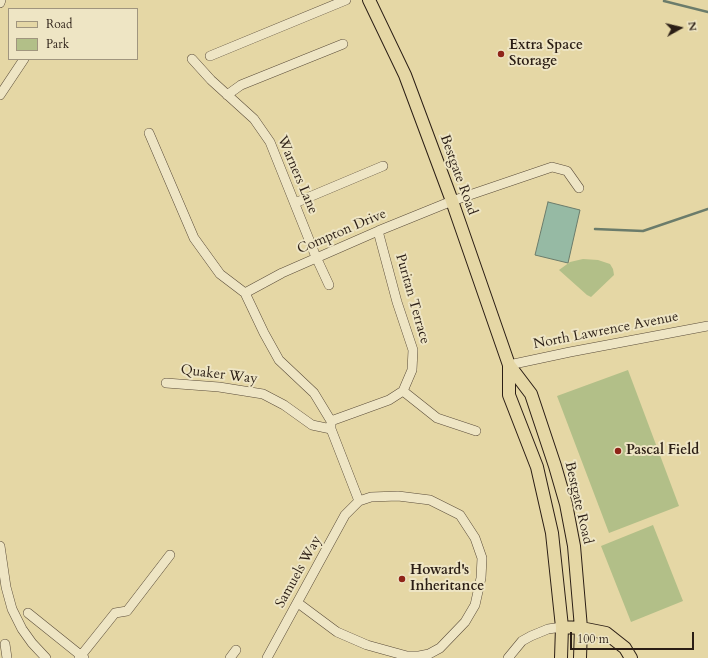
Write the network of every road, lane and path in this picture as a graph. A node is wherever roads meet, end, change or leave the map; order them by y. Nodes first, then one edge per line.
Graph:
1 (1, 0) edge
2 (346, 0) edge
3 (369, 0) edge
4 (0, 3) edge
5 (343, 44) dead end
6 (210, 56) dead end
7 (23, 60) edge
8 (192, 60) dead end
9 (227, 95) junction
10 (0, 96) edge
11 (149, 133) dead end
12 (383, 166) dead end
13 (579, 188) dead end
14 (452, 201) junction
15 (295, 203) junction
16 (378, 231) junction
17 (316, 257) junction
18 (329, 285) dead end
19 (245, 293) junction
20 (708, 326) edge
21 (509, 365) junction
22 (166, 383) dead end
23 (403, 391) junction
24 (331, 425) junction
25 (476, 431) dead end
26 (359, 501) junction
27 (0, 546) edge
28 (170, 555) dead end
29 (298, 603) junction
30 (28, 612) dead end
31 (562, 627) junction
32 (581, 628) junction
33 (6, 644) dead end
34 (236, 650) dead end
35 (81, 657) edge
36 (7, 658) edge
37 (46, 658) edge
38 (230, 658) edge
39 (267, 658) edge
40 (508, 658) edge
41 (561, 658) edge
42 (580, 658) edge
43 (631, 658) edge

1 - 4 street
2 - 6 street
3 - 14 main road, Bestgate Road
5 - 9 street
7 - 10 street
8 - 9 street, Warners Lane
9 - 15 street, Warners Lane
11 - 19 street
12 - 15 street
13 - 14 street, Compton Drive
14 - 16 street, Compton Drive
14 - 21 main road, Bestgate Road
15 - 17 street, Warners Lane
16 - 17 street, Compton Drive
16 - 23 street, Puritan Terrace
17 - 18 street, Warners Lane
17 - 19 street, Compton Drive
19 - 24 street
20 - 21 street, North Lawrence Avenue
21 - 31 main road, Bestgate Road
21 - 32 main road, Bestgate Road
22 - 24 street, Quaker Way
23 - 24 street
23 - 25 street
24 - 26 street
26 - 29 street, Samuels Way
26 - 29 street
27 - 37 street
28 - 35 street
29 - 39 street, Samuels Way
30 - 35 street
31 - 32 main road
31 - 40 street
31 - 41 main road, Bestgate Road
32 - 42 main road, Bestgate Road
32 - 43 main road
33 - 36 street
34 - 38 street

